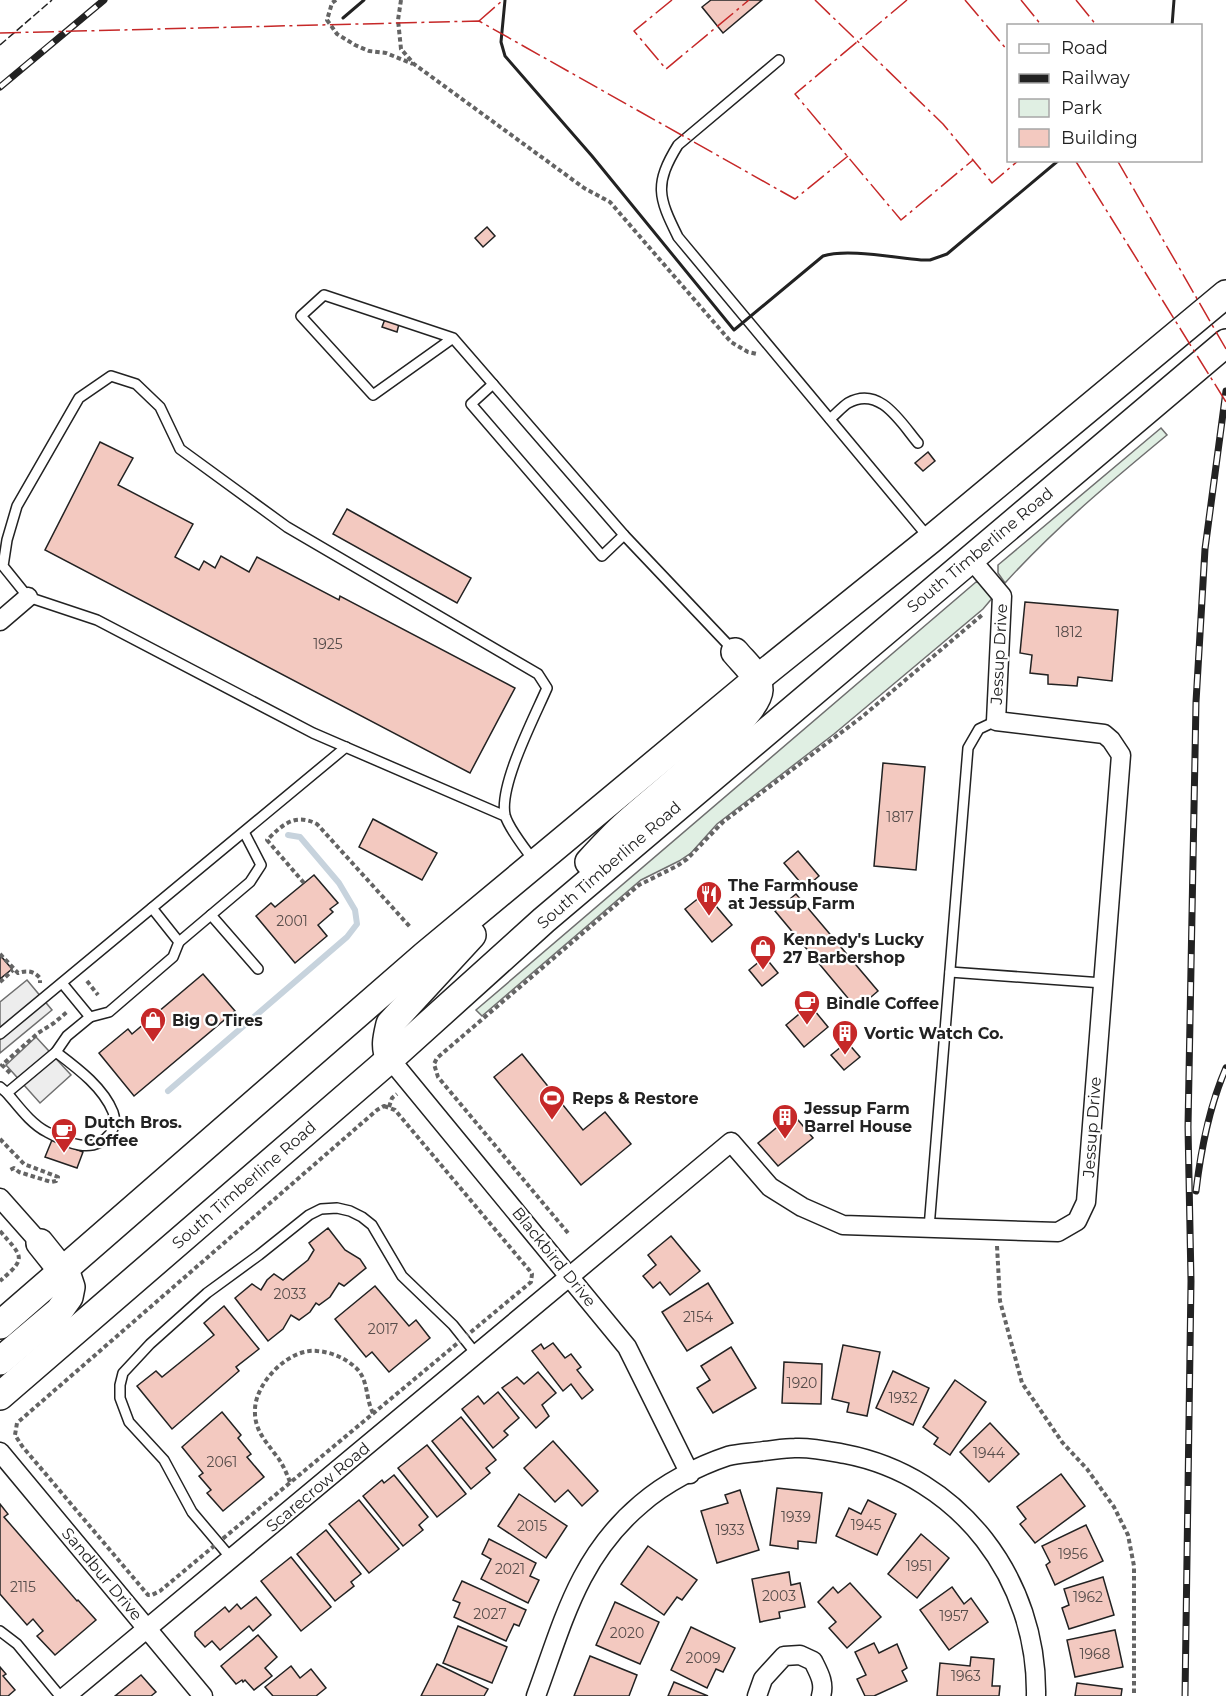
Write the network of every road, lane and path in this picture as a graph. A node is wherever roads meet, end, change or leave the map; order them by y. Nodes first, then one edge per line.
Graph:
1 (336, 0) edge
2 (401, 0) edge
3 (779, 60) dead end
4 (414, 64) junction
5 (1226, 294) edge
6 (453, 338) junction
7 (1226, 343) edge
8 (781, 359) junction
9 (493, 384) junction
10 (830, 419) junction
11 (918, 443) dead end
12 (624, 535) junction
13 (930, 540) junction
14 (970, 558) junction
15 (28, 597) junction
16 (987, 610) dead end
17 (0, 621) edge
18 (735, 652) joint
19 (758, 679) junction
20 (996, 721) junction
21 (346, 747) junction
22 (505, 816) junction
23 (244, 832) junction
24 (267, 832) dead end
25 (271, 836) junction
26 (545, 857) junction
27 (304, 883) dead end
28 (152, 908) junction
29 (211, 915) junction
30 (544, 920) junction
31 (411, 928) dead end
32 (179, 942) junction
33 (0, 954) edge
34 (258, 969) dead end
35 (13, 970) junction
36 (950, 972) junction
37 (87, 981) dead end
38 (0, 982) edge
39 (62, 983) junction
40 (1103, 983) junction
41 (38, 987) dead end
42 (98, 995) dead end
43 (67, 1012) dead end
44 (90, 1017) junction
45 (0, 1034) edge
46 (56, 1052) junction
47 (390, 1059) junction
48 (14, 1078) dead end
49 (4, 1090) edge
50 (392, 1098) dead end
51 (389, 1107) junction
52 (0, 1139) edge
53 (8, 1171) dead end
54 (0, 1198) edge
55 (929, 1228) junction
56 (997, 1230) junction
57 (0, 1232) edge
58 (568, 1233) dead end
59 (40, 1243) joint
60 (63, 1270) junction
61 (570, 1277) junction
62 (0, 1281) edge
63 (0, 1325) edge
64 (472, 1332) dead end
65 (454, 1346) dead end
66 (477, 1355) junction
67 (0, 1361) edge
68 (0, 1396) edge
69 (374, 1413) junction
70 (15, 1429) junction
71 (10, 1432) dead end
72 (0, 1452) edge
73 (690, 1474) junction
74 (290, 1482) junction
75 (228, 1534) dead end
76 (211, 1547) dead end
77 (231, 1558) junction
78 (147, 1629) junction
79 (0, 1631) edge
80 (60, 1696) edge
81 (66, 1696) edge
82 (203, 1696) edge
83 (536, 1696) edge
84 (757, 1696) edge
85 (821, 1696) edge
86 (1036, 1696) edge
87 (1134, 1696) edge

1 - 4 path
2 - 4 path
3 - 8 lane
4 - 8 path
5 - 13 main road
6 - 6 lane
6 - 9 lane
7 - 14 main road, South Timberline Road
8 - 10 lane
9 - 12 lane
9 - 12 lane
10 - 11 lane
10 - 13 lane
12 - 18 lane
13 - 19 main road
14 - 20 street, Jessup Drive
14 - 30 main road, South Timberline Road
15 - 17 street
15 - 21 lane
15 - 22 lane
16 - 58 path
18 - 19 main road
19 - 26 main road
19 - 30 main road
20 - 36 lane
20 - 40 street, Jessup Drive
21 - 22 lane
21 - 23 lane
22 - 26 lane
23 - 28 lane
23 - 29 lane
24 - 25 path
25 - 27 path
25 - 31 path
26 - 47 main road
26 - 60 main road
28 - 32 lane
28 - 39 lane
29 - 32 lane
29 - 34 lane
30 - 47 main road, South Timberline Road
32 - 44 lane
33 - 35 path
35 - 38 path
35 - 41 path
36 - 40 lane
36 - 55 lane
37 - 42 path
39 - 44 lane
39 - 45 lane
40 - 56 street, Jessup Drive
43 - 48 path
44 - 46 lane
46 - 49 lane
46 - 49 lane
47 - 61 street, Blackbird Drive
47 - 68 main road, South Timberline Road
50 - 51 path
51 - 64 path
51 - 70 path
52 - 53 path
54 - 59 street
55 - 56 street, Jessup Drive
55 - 61 street, Jessup Drive
56 - 87 path
57 - 62 path
59 - 60 main road
60 - 63 main road
60 - 67 main road
61 - 66 street, Scarecrow Road
61 - 73 street, Blackbird Drive
65 - 69 path
66 - 77 street, Scarecrow Road
66 - 77 lane
69 - 74 path
69 - 74 path
70 - 71 path
70 - 76 path
72 - 78 street, Sandbur Drive
73 - 83 street
73 - 86 street
74 - 75 path
77 - 78 street, Scarecrow Road
78 - 81 street, Scarecrow Road
78 - 82 street, Sandbur Drive
79 - 80 lane
84 - 85 street

